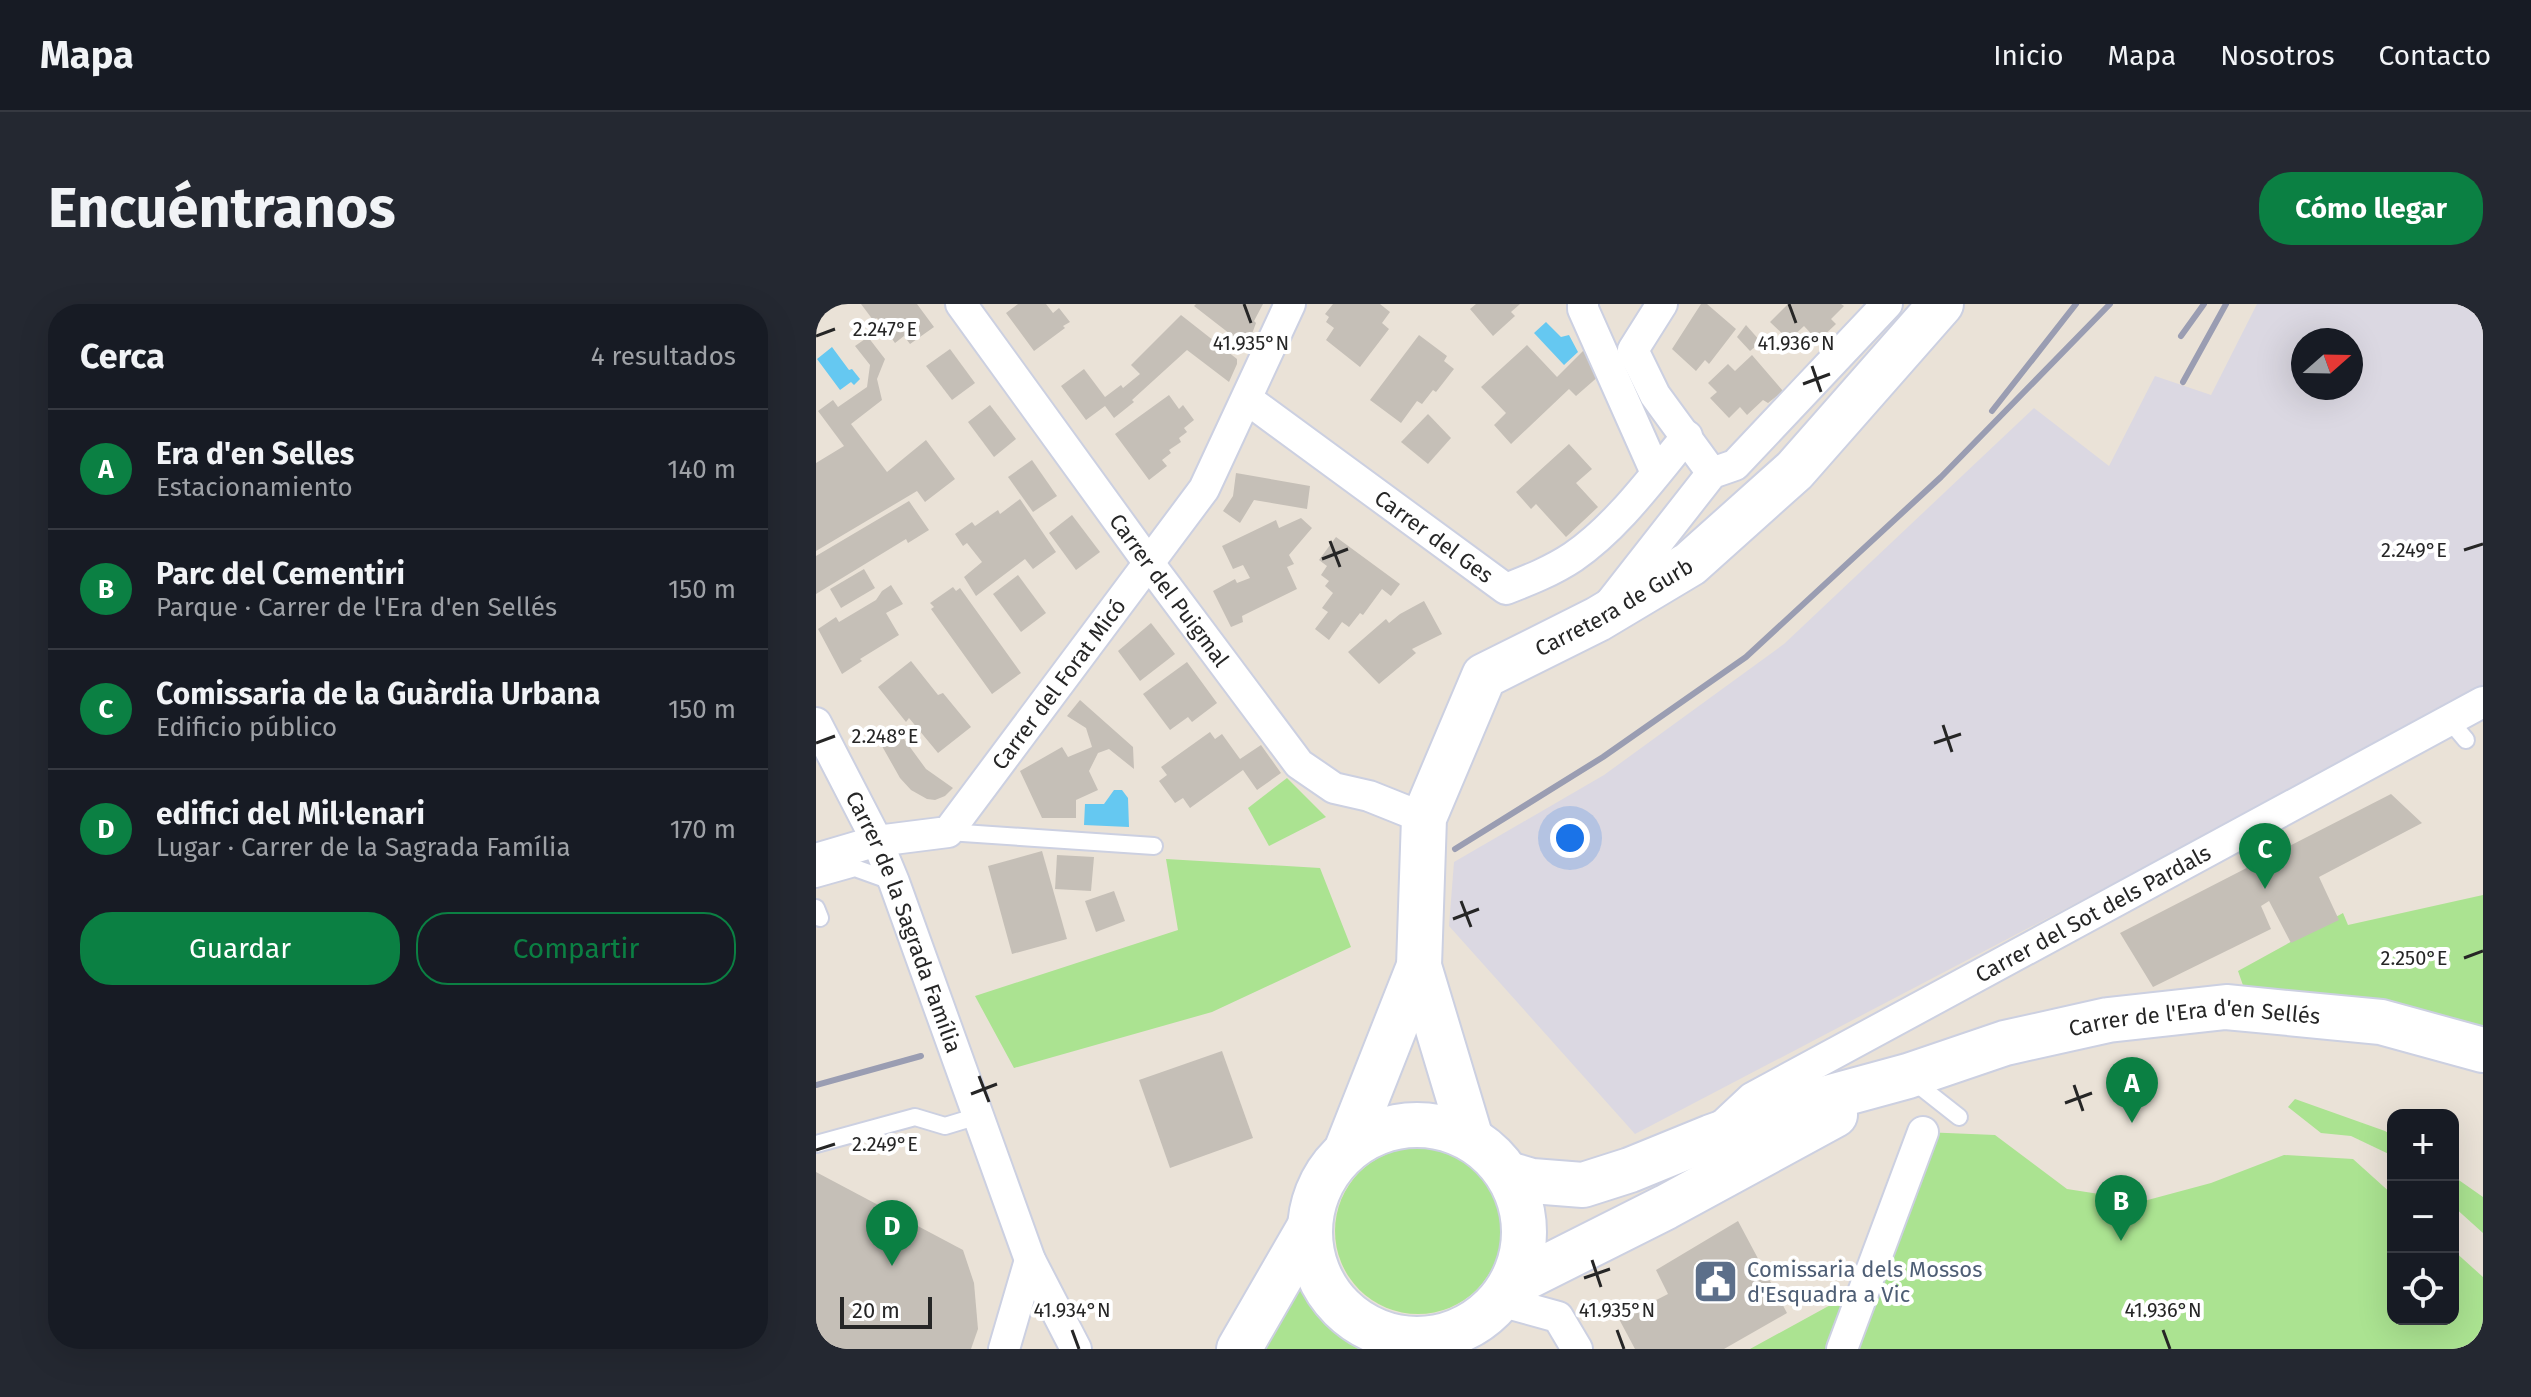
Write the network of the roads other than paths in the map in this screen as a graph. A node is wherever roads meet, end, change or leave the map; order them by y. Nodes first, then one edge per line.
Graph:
1 (961, 304) edge
2 (1290, 304) edge
3 (1583, 304) edge
4 (1662, 304) edge
5 (1887, 304) edge
6 (1941, 304) edge
7 (1247, 399) junction
8 (1687, 436) junction
9 (1656, 473) junction
10 (1712, 473) junction
11 (1148, 562) junction
12 (1598, 619) junction
13 (2483, 702) edge
14 (816, 723) edge
15 (1424, 818) junction
16 (948, 832) junction
17 (877, 841) junction
18 (1154, 846) dead end
19 (816, 859) edge
20 (816, 879) edge
21 (894, 882) junction
22 (1419, 966) junction
23 (2483, 1050) edge
24 (1908, 1076) junction
25 (978, 1116) junction
26 (1959, 1117) dead end
27 (1923, 1132) dead end
28 (1711, 1137) junction
29 (1471, 1139) junction
30 (816, 1144) edge
31 (1346, 1151) junction
32 (1508, 1174) junction
33 (1310, 1226) junction
34 (1030, 1260) junction
35 (1506, 1293) junction
36 (1417, 1344) edge
37 (1004, 1349) edge
38 (1076, 1349) edge
39 (1239, 1349) edge
40 (1577, 1349) edge
41 (1842, 1349) edge

1 - 11 street, Carrer del Puigmal
2 - 7 street, Carrer del Forat Micó
3 - 9 street
4 - 8 street
5 - 10 street
6 - 12 street, Carretera de Gurb
7 - 9 street, Carrer del Ges
7 - 11 street, Carrer del Forat Micó
8 - 9 street, Carrer del Ges
8 - 10 street
10 - 12 street
11 - 15 street, Carrer del Puigmal
11 - 16 street, Carrer del Forat Micó
12 - 15 street, Carretera de Gurb
13 - 28 street, Carrer del Sot dels Pardals
14 - 17 street, Carrer de la Sagrada Família
15 - 22 street, Carretera de Gurb
16 - 17 street
16 - 18 lane
17 - 19 street
17 - 21 street, Carrer de la Sagrada Família
20 - 21 lane
21 - 25 street, Carrer de la Sagrada Família
22 - 29 street, Carretera de Gurb
22 - 31 street, Carretera de Gurb
23 - 24 street, Carrer de l'Era d'en Sellés
24 - 26 lane
24 - 28 street, Carrer de l'Era d'en Sellés
24 - 35 street, Carrer de l'Era d'en Sellés
25 - 30 lane
25 - 34 street, Carrer de la Sagrada Família
27 - 41 street
28 - 32 street, Carrer de l'Era d'en Sellés
29 - 31 street
29 - 32 street
31 - 33 street
32 - 35 street
33 - 36 street
33 - 39 street
34 - 37 street
34 - 38 street, Carrer de la Sagrada Família
35 - 36 street
35 - 40 street

